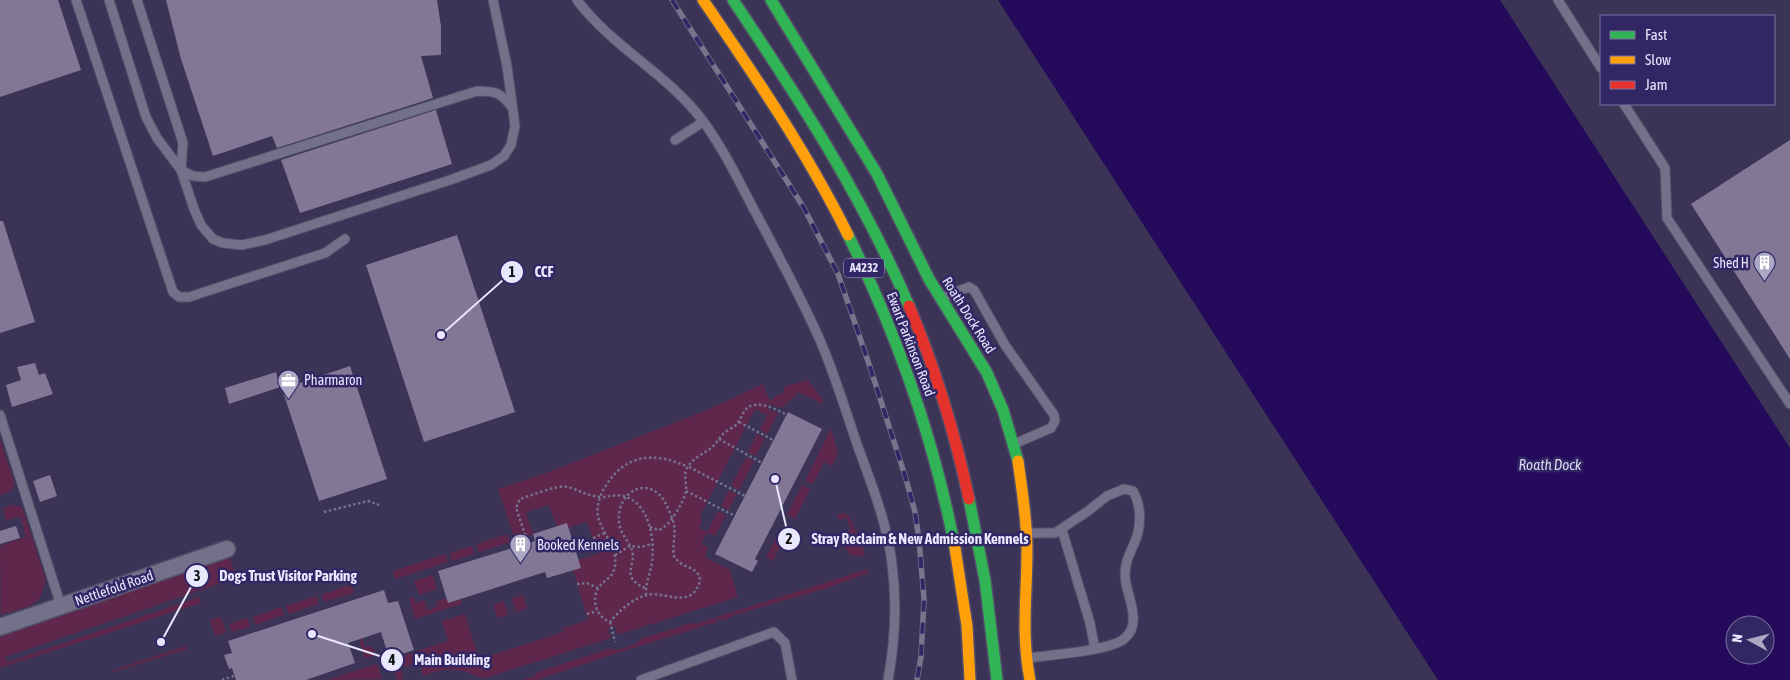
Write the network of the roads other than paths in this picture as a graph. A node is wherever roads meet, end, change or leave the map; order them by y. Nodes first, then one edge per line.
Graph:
1 (76, 0) edge
2 (109, 0) edge
3 (137, 0) edge
4 (493, 0) edge
5 (577, 0) edge
6 (703, 0) edge
7 (733, 0) edge
8 (771, 0) edge
9 (1558, 0) edge
10 (1600, 66) edge
11 (1625, 105) edge
12 (513, 108) junction
13 (703, 122) junction
14 (675, 140) dead end
15 (180, 170) junction
16 (345, 239) dead end
17 (940, 298) junction
18 (1790, 404) edge
19 (0, 415) edge
20 (1014, 444) junction
21 (1062, 530) junction
22 (1027, 533) junction
23 (227, 549) dead end
24 (61, 606) junction
25 (0, 626) edge
26 (1095, 649) junction
27 (1026, 658) junction
28 (641, 680) edge
29 (792, 680) edge
30 (888, 680) edge
31 (970, 680) edge
32 (998, 680) edge
33 (1030, 680) edge

1 - 16 lane
2 - 15 lane
3 - 15 lane
4 - 12 lane
5 - 13 lane
6 - 31 main road, Ewart Parkinson Road / A4232
7 - 32 main road, Ewart Parkinson Road / A4232
8 - 17 main road, Roath Dock Road
9 - 10 lane
11 - 18 lane
12 - 15 lane
12 - 15 lane
13 - 14 lane
13 - 30 lane
17 - 20 main road, Roath Dock Road
17 - 20 lane
19 - 24 lane
20 - 22 main road, Roath Dock Road
21 - 22 lane
21 - 26 lane
21 - 26 lane
22 - 27 main road, Roath Dock Road
23 - 24 street, Nettlefold Road
24 - 25 street, Nettlefold Road
26 - 27 lane
27 - 33 main road, Roath Dock Road
28 - 29 lane

